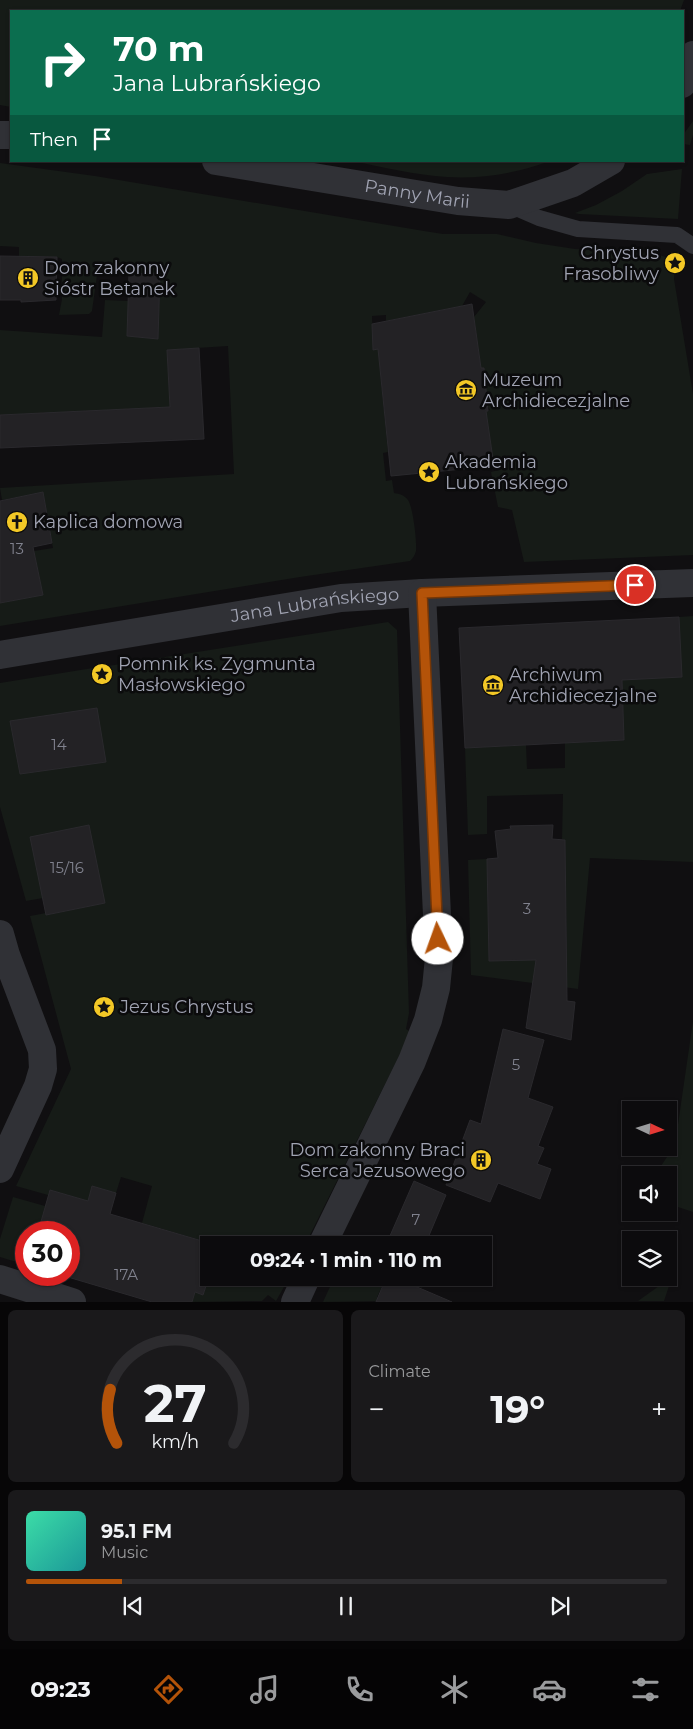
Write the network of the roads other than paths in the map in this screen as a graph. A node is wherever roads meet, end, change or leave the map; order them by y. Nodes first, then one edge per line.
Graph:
1 (693, 55) edge
2 (684, 79) edge
3 (222, 162) edge
4 (608, 162) edge
5 (509, 205) junction
6 (693, 246) edge
7 (693, 583) edge
8 (422, 593) junction
9 (0, 655) edge
10 (0, 934) edge
11 (0, 1169) edge
12 (326, 1236) edge
13 (0, 1279) edge
14 (302, 1286) edge
15 (72, 1302) edge
16 (295, 1302) edge

1 - 2 street
3 - 5 street, Panny Marii
4 - 5 street, Panny Marii
5 - 6 lane
7 - 8 street, Jana Lubrańskiego
8 - 9 street, Jana Lubrańskiego
8 - 12 street
10 - 11 street
13 - 15 street
14 - 16 street

